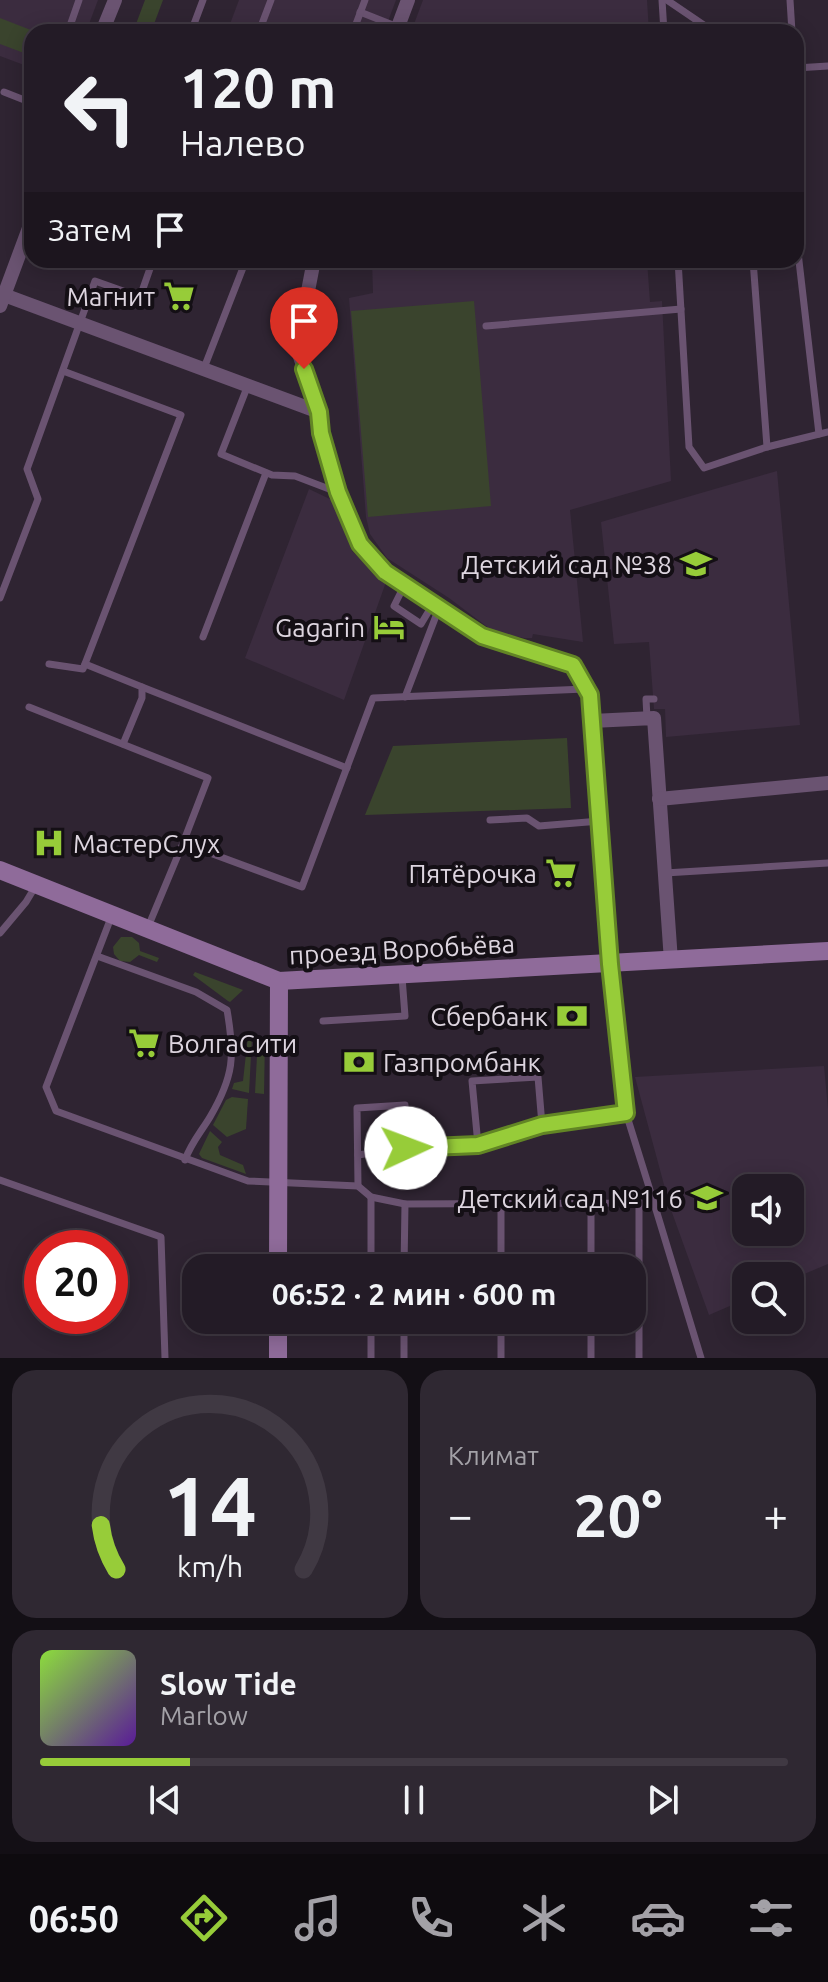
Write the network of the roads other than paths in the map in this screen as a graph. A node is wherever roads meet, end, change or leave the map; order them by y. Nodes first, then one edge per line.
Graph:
1 (79, 0) edge
2 (115, 0) edge
3 (203, 0) edge
4 (271, 0) edge
5 (365, 0) edge
6 (408, 0) edge
7 (664, 0) edge
8 (790, 0) edge
9 (360, 12) junction
10 (71, 23) dead end
11 (105, 24) edge
12 (194, 24) edge
13 (262, 24) edge
14 (356, 24) edge
15 (386, 24) edge
16 (399, 24) edge
17 (664, 24) edge
18 (702, 24) edge
19 (792, 24) edge
20 (828, 66) edge
21 (804, 68) edge
22 (4, 92) dead end
23 (24, 100) edge
24 (24, 241) edge
25 (150, 268) edge
26 (243, 268) edge
27 (312, 268) edge
28 (678, 268) edge
29 (754, 268) edge
30 (801, 268) edge
31 (2, 300) edge
32 (681, 309) junction
33 (78, 323) junction
34 (486, 326) dead end
35 (204, 368) junction
36 (63, 371) junction
37 (248, 385) junction
38 (319, 412) junction
39 (824, 433) edge
40 (767, 447) junction
41 (266, 473) junction
42 (338, 492) junction
43 (404, 585) junction
44 (0, 598) edge
45 (436, 606) junction
46 (203, 637) dead end
47 (49, 664) dead end
48 (85, 664) junction
49 (142, 687) junction
50 (586, 689) junction
51 (405, 697) junction
52 (654, 699) dead end
53 (29, 707) dead end
54 (647, 718) junction
55 (592, 721) junction
56 (123, 744) junction
57 (347, 768) junction
58 (828, 783) edge
59 (659, 799) junction
60 (490, 820) dead end
61 (600, 821) junction
62 (183, 843) junction
63 (828, 863) edge
64 (0, 870) edge
65 (665, 873) junction
66 (36, 885) junction
67 (112, 915) junction
68 (148, 929) junction
69 (0, 933) edge
70 (828, 951) edge
71 (97, 956) junction
72 (671, 961) junction
73 (610, 964) junction
74 (402, 975) junction
75 (279, 981) junction
76 (323, 1021) dead end
77 (626, 1113) junction
78 (542, 1125) junction
79 (478, 1145) junction
80 (406, 1148) junction
81 (358, 1155) junction
82 (185, 1160) junction
83 (0, 1180) edge
84 (278, 1184) junction
85 (358, 1186) junction
86 (371, 1197) junction
87 (501, 1202) junction
88 (591, 1202) junction
89 (639, 1203) junction
90 (654, 1203) junction
91 (405, 1204) junction
92 (278, 1254) edge
93 (371, 1254) edge
94 (404, 1254) edge
95 (501, 1254) edge
96 (591, 1254) edge
97 (278, 1334) edge
98 (371, 1334) edge
99 (404, 1334) edge
100 (501, 1334) edge
101 (591, 1334) edge
102 (165, 1358) edge
103 (278, 1358) edge
104 (371, 1358) edge
105 (404, 1358) edge
106 (501, 1358) edge
107 (591, 1358) edge
108 (639, 1358) edge
109 (701, 1358) edge

1 - 10 lane
2 - 11 street
3 - 12 lane
4 - 13 lane
5 - 9 lane
6 - 16 street
7 - 17 lane
7 - 18 lane
8 - 19 lane
9 - 14 lane
9 - 15 lane
20 - 21 lane
22 - 23 lane
24 - 31 street
25 - 33 lane
26 - 35 lane
27 - 38 street
28 - 32 lane
29 - 40 lane
30 - 39 lane
31 - 33 street
32 - 34 lane
32 - 40 lane
33 - 35 street
33 - 36 lane
35 - 37 street
36 - 44 lane
36 - 48 lane
37 - 38 street
37 - 41 lane
38 - 42 street
39 - 40 lane
41 - 42 lane
41 - 46 lane
42 - 43 street
43 - 45 street
43 - 45 lane
45 - 50 street
45 - 51 lane
47 - 48 lane
48 - 49 lane
49 - 56 lane
49 - 57 lane
50 - 51 lane
50 - 55 street
51 - 57 lane
52 - 54 lane
53 - 56 lane
54 - 55 street
54 - 59 street
55 - 61 street
56 - 62 lane
57 - 62 lane
58 - 59 street
59 - 65 street
60 - 61 lane
61 - 73 street
62 - 68 lane
63 - 65 lane
64 - 66 main road, проезд Воробьёва
65 - 72 street
66 - 67 main road, проезд Воробьёва
66 - 69 lane
67 - 68 main road, проезд Воробьёва
67 - 71 lane
68 - 75 main road, проезд Воробьёва
70 - 72 main road, проезд Воробьёва
71 - 82 lane
71 - 82 lane
72 - 73 main road, проезд Воробьёва
73 - 74 main road, проезд Воробьёва
73 - 77 lane
74 - 75 main road, проезд Воробьёва
74 - 76 lane
75 - 84 main road
77 - 78 lane
77 - 90 lane
78 - 79 lane
78 - 79 lane
79 - 80 lane
80 - 81 lane
80 - 81 lane
81 - 85 lane
82 - 84 lane
83 - 102 lane
84 - 85 lane
84 - 92 main road
85 - 86 lane
86 - 91 lane
86 - 93 lane
87 - 88 lane
87 - 91 lane
87 - 95 lane
88 - 89 lane
88 - 96 lane
89 - 90 lane
89 - 108 lane
90 - 109 lane
91 - 94 lane
97 - 103 main road
98 - 104 lane
99 - 105 lane
100 - 106 lane
101 - 107 lane

